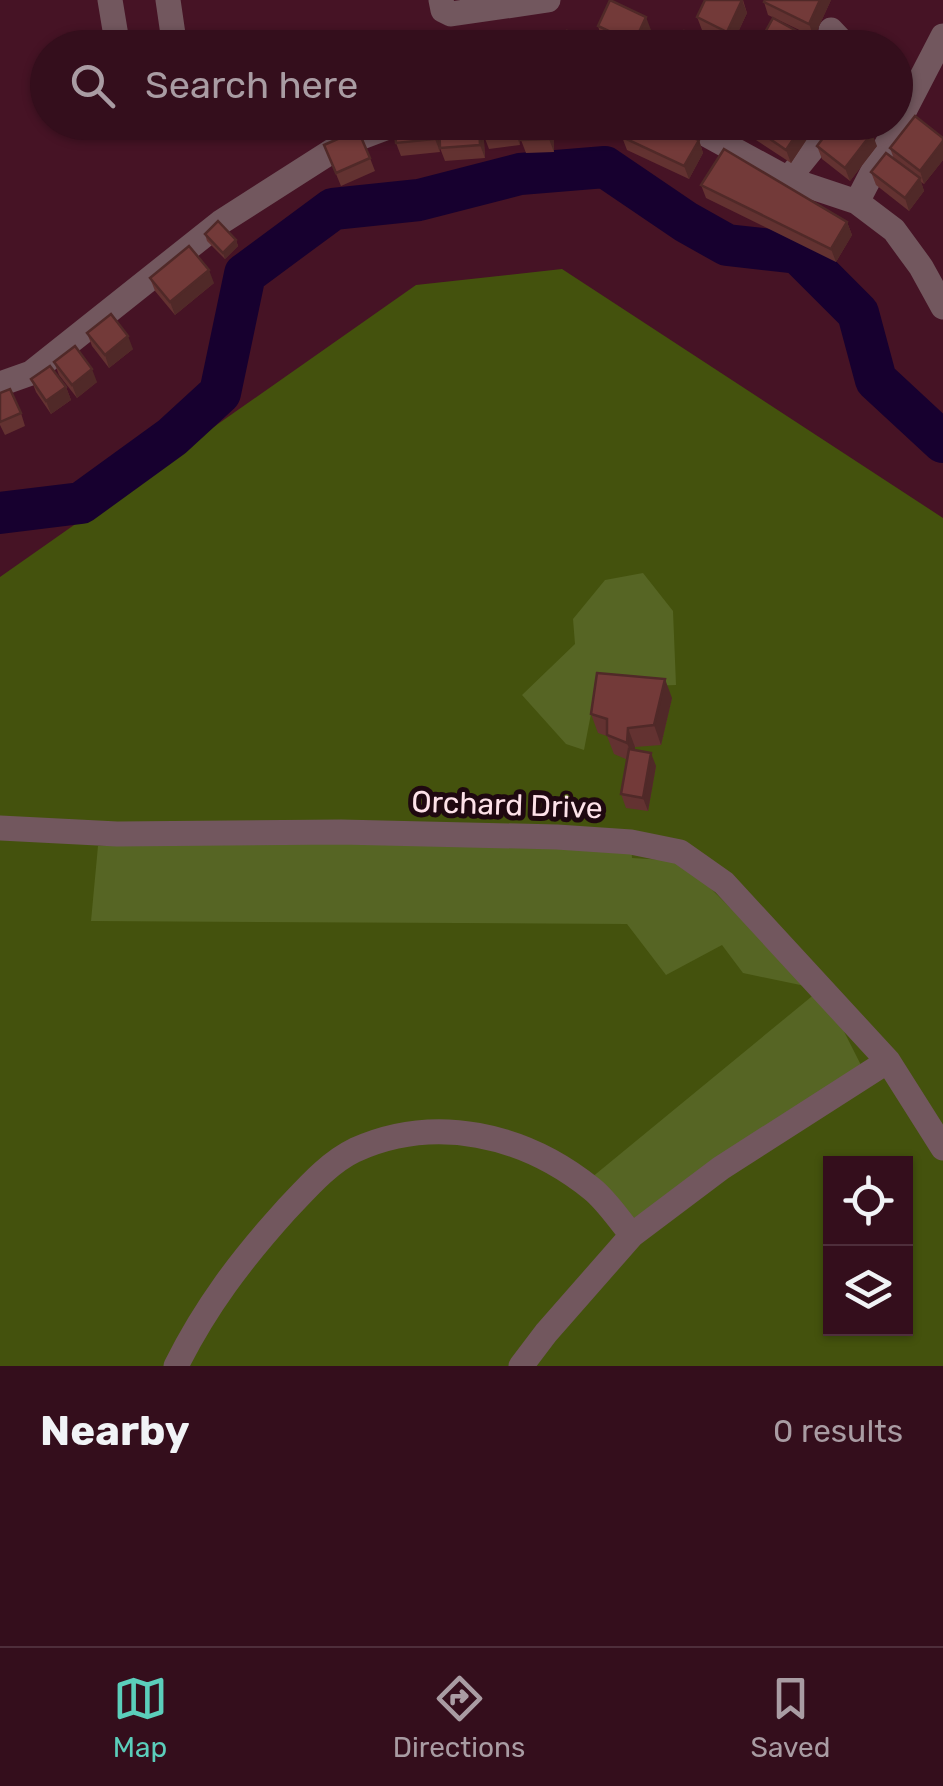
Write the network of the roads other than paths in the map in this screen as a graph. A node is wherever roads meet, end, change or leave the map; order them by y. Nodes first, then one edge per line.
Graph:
1 (110, 0) edge
2 (168, 0) edge
3 (441, 0) edge
4 (548, 0) edge
5 (475, 6) edge
6 (115, 30) edge
7 (172, 30) edge
8 (943, 36) edge
9 (913, 94) edge
10 (353, 140) edge
11 (715, 140) edge
12 (819, 140) edge
13 (889, 140) edge
14 (788, 179) junction
15 (857, 202) junction
16 (943, 307) edge
17 (0, 384) edge
18 (0, 828) edge
19 (888, 1060) junction
20 (908, 1089) junction
21 (943, 1148) edge
22 (943, 1159) edge
23 (632, 1235) junction
24 (176, 1366) edge
25 (521, 1366) edge

1 - 6 street
2 - 7 street
3 - 5 street
4 - 5 street
8 - 9 street
10 - 17 street
11 - 14 street
12 - 14 street
13 - 15 street
14 - 15 street
15 - 16 street
18 - 19 street, Orchard Drive
19 - 20 street, Orchard Drive
19 - 23 street
20 - 21 street, Orchard Drive
20 - 22 street, Orchard Drive
23 - 24 street
23 - 25 street

